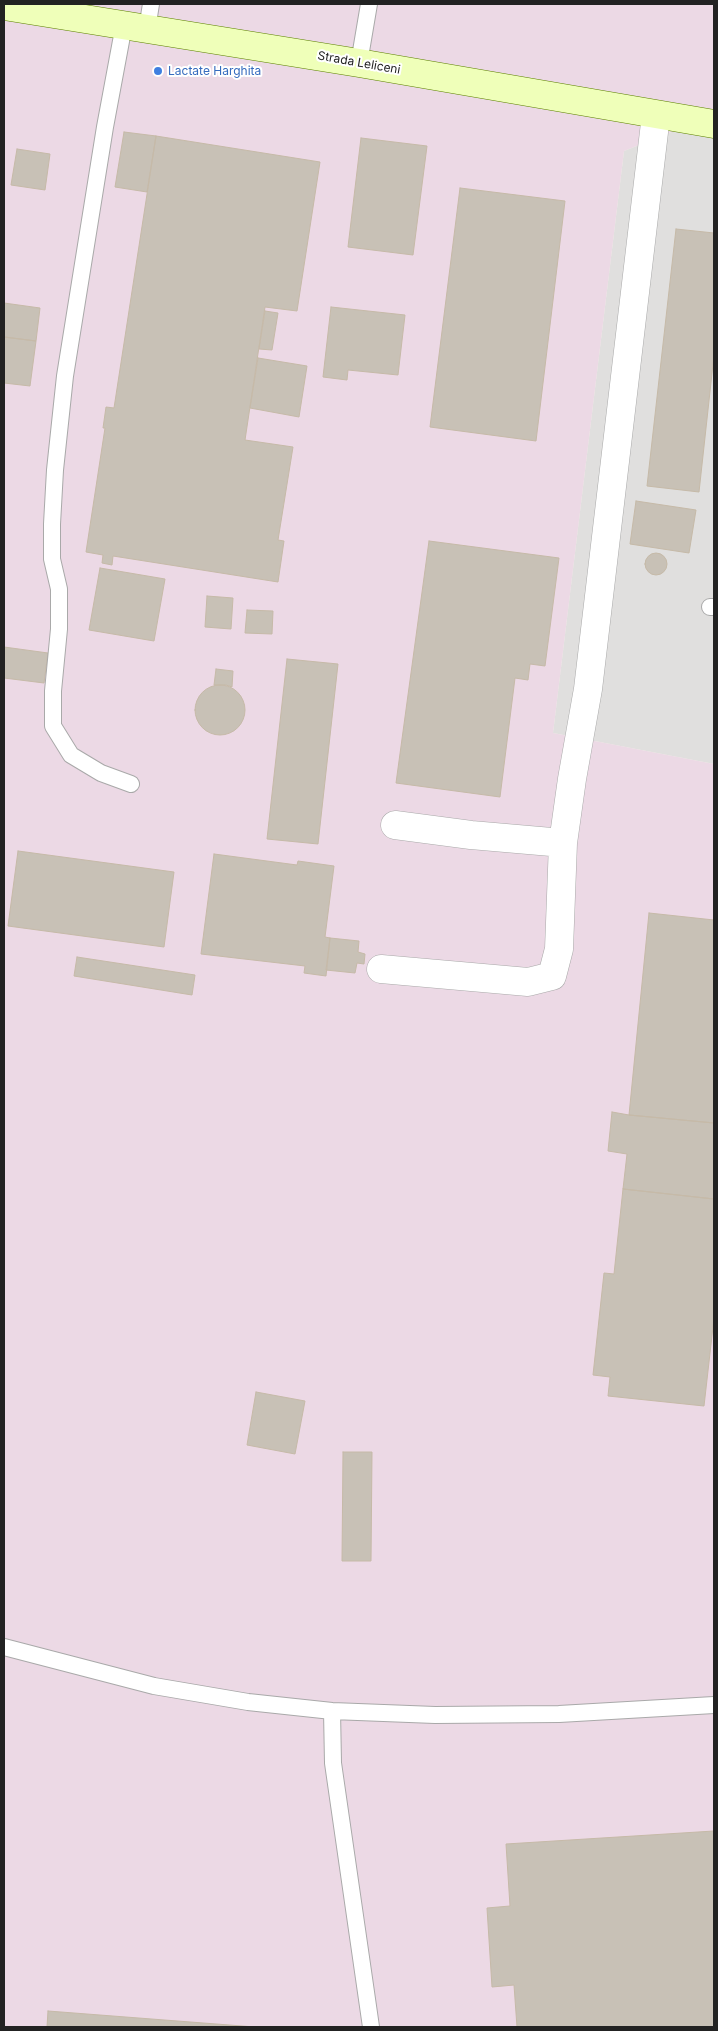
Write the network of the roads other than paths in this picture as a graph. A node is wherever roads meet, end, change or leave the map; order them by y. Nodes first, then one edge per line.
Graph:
1 (369, 4) edge
2 (4, 6) edge
3 (141, 19) edge
4 (359, 63) junction
5 (656, 115) junction
6 (714, 124) edge
7 (130, 784) dead end
8 (395, 825) dead end
9 (563, 843) junction
10 (381, 969) dead end
11 (4, 1647) edge
12 (714, 1705) edge
13 (332, 1711) junction
14 (371, 2027) edge

1 - 4 lane
2 - 3 main road, Strada Leliceni
3 - 4 main road, Strada Leliceni
3 - 7 lane
4 - 5 main road, Strada Leliceni
5 - 6 main road, Strada Leliceni
5 - 9 street
8 - 9 street
9 - 10 street
11 - 13 lane
12 - 13 lane
13 - 14 lane

